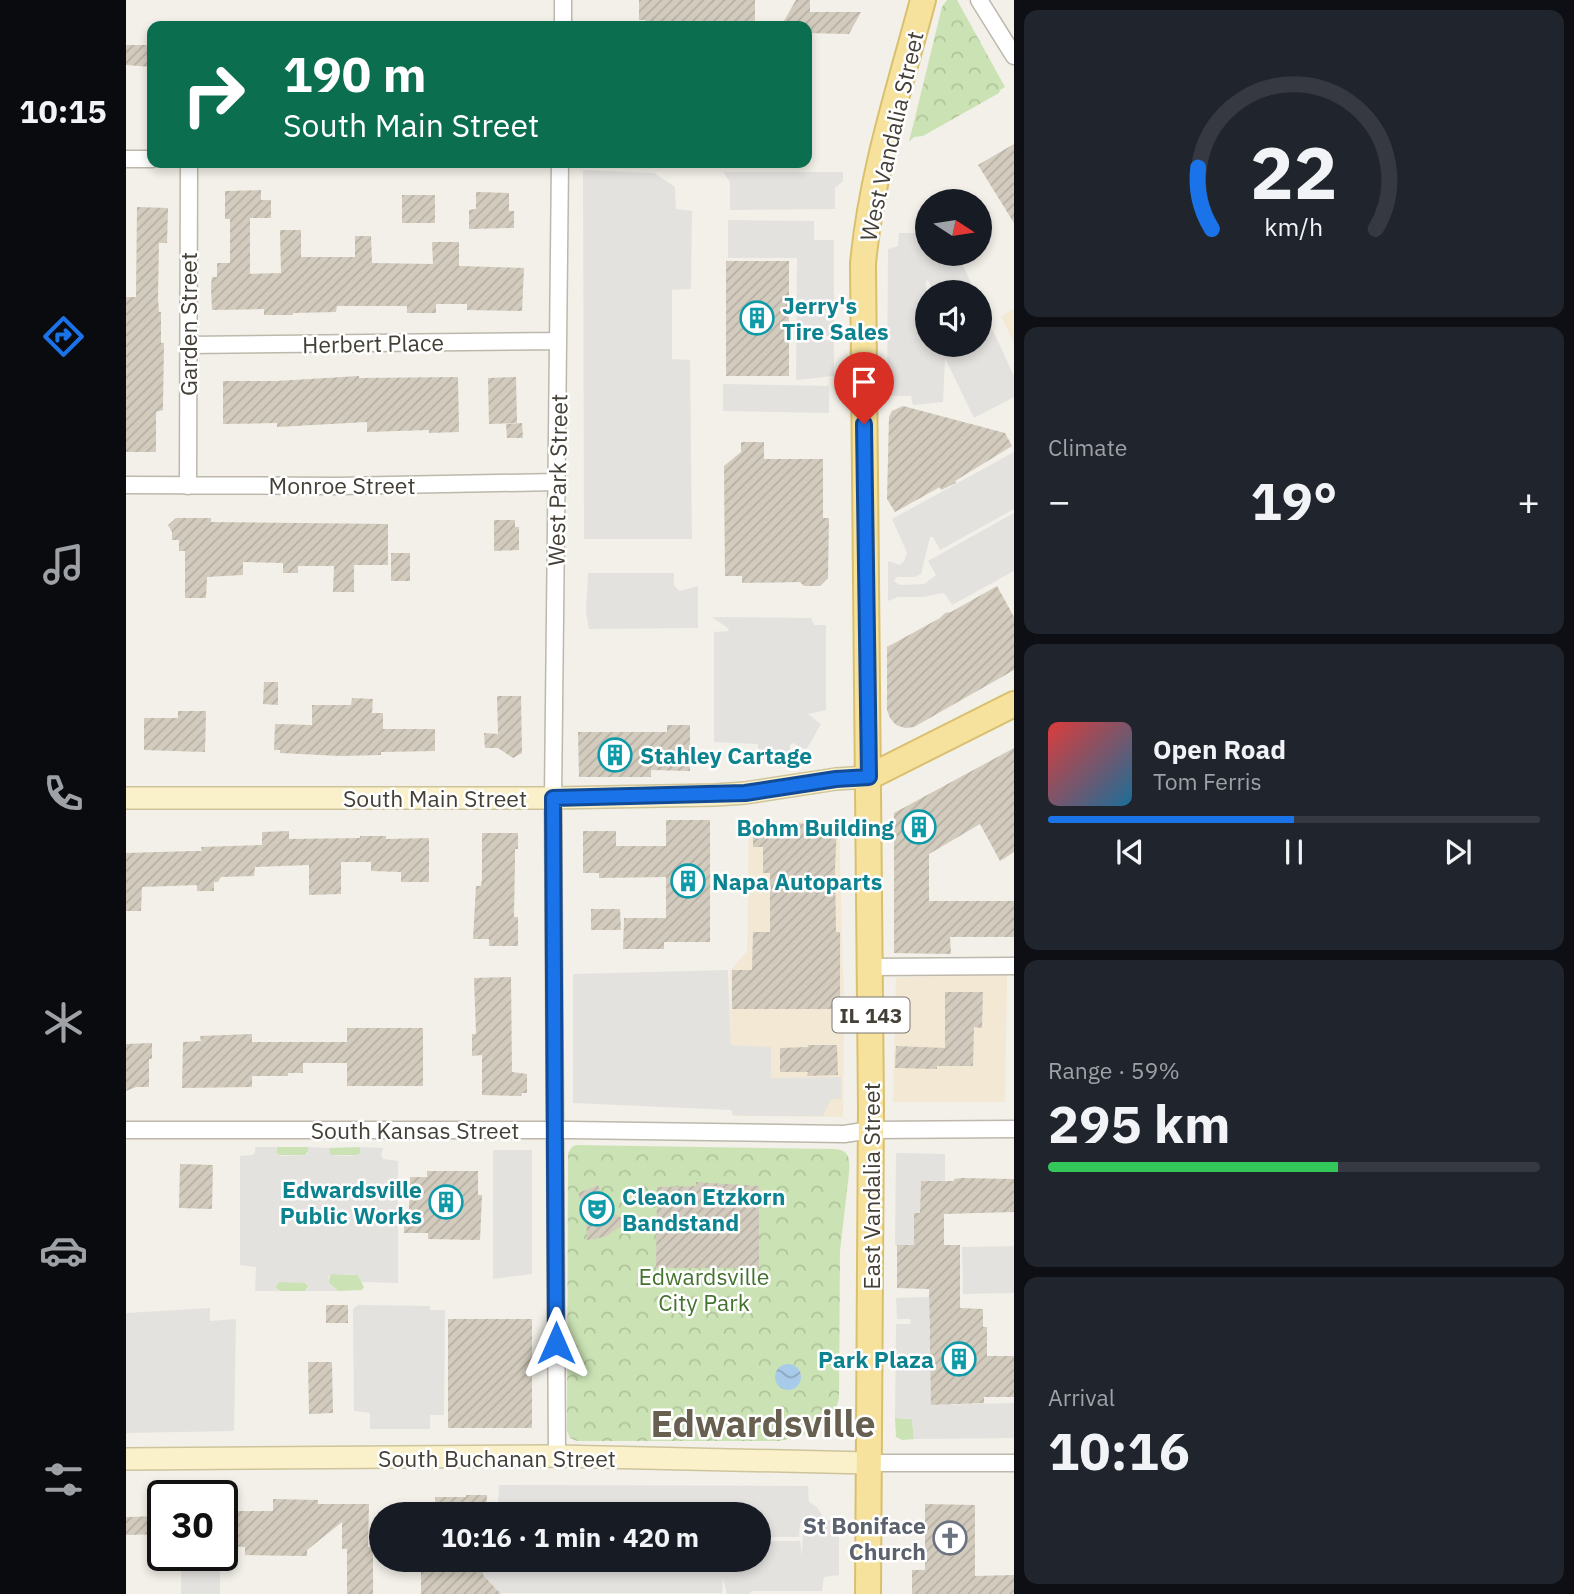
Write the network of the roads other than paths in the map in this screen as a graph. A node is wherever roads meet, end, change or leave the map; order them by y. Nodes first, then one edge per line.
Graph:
1 (564, 0) edge
2 (923, 0) edge
3 (979, 0) edge
4 (563, 21) edge
5 (1014, 56) edge
6 (126, 159) edge
7 (147, 159) edge
8 (189, 168) edge
9 (560, 168) edge
10 (558, 341) junction
11 (188, 345) junction
12 (558, 482) junction
13 (126, 485) edge
14 (188, 486) junction
15 (1014, 704) edge
16 (869, 777) junction
17 (126, 797) edge
18 (553, 798) junction
19 (1014, 966) edge
20 (871, 967) junction
21 (1014, 1129) edge
22 (126, 1130) edge
23 (556, 1130) junction
24 (871, 1130) junction
25 (557, 1456) junction
26 (126, 1459) edge
27 (869, 1463) junction
28 (1014, 1463) edge
29 (868, 1594) edge

1 - 4 street
2 - 16 main road, West Vandalia Street
3 - 5 street
6 - 7 street
8 - 11 street, Garden Street
9 - 10 street, West Park Street
10 - 11 street, Herbert Place
10 - 12 street, West Park Street
11 - 14 street, Garden Street
12 - 14 street, Monroe Street
12 - 18 street, West Park Street
13 - 14 street, Monroe Street
15 - 16 main road
16 - 18 main road, South Main Street
16 - 20 main road, East Vandalia Street / IL 143
17 - 18 main road, South Main Street
18 - 23 street, West Park Street
19 - 20 street
20 - 24 main road, East Vandalia Street / IL 143
21 - 24 street, South Kansas Street
22 - 23 street, South Kansas Street
23 - 24 street, South Kansas Street
23 - 25 street, West Park Street
24 - 27 main road, East Vandalia Street / IL 143
25 - 26 main road, South Buchanan Street
25 - 27 main road, South Buchanan Street
27 - 28 street
27 - 29 main road, East Vandalia Street / IL 143

